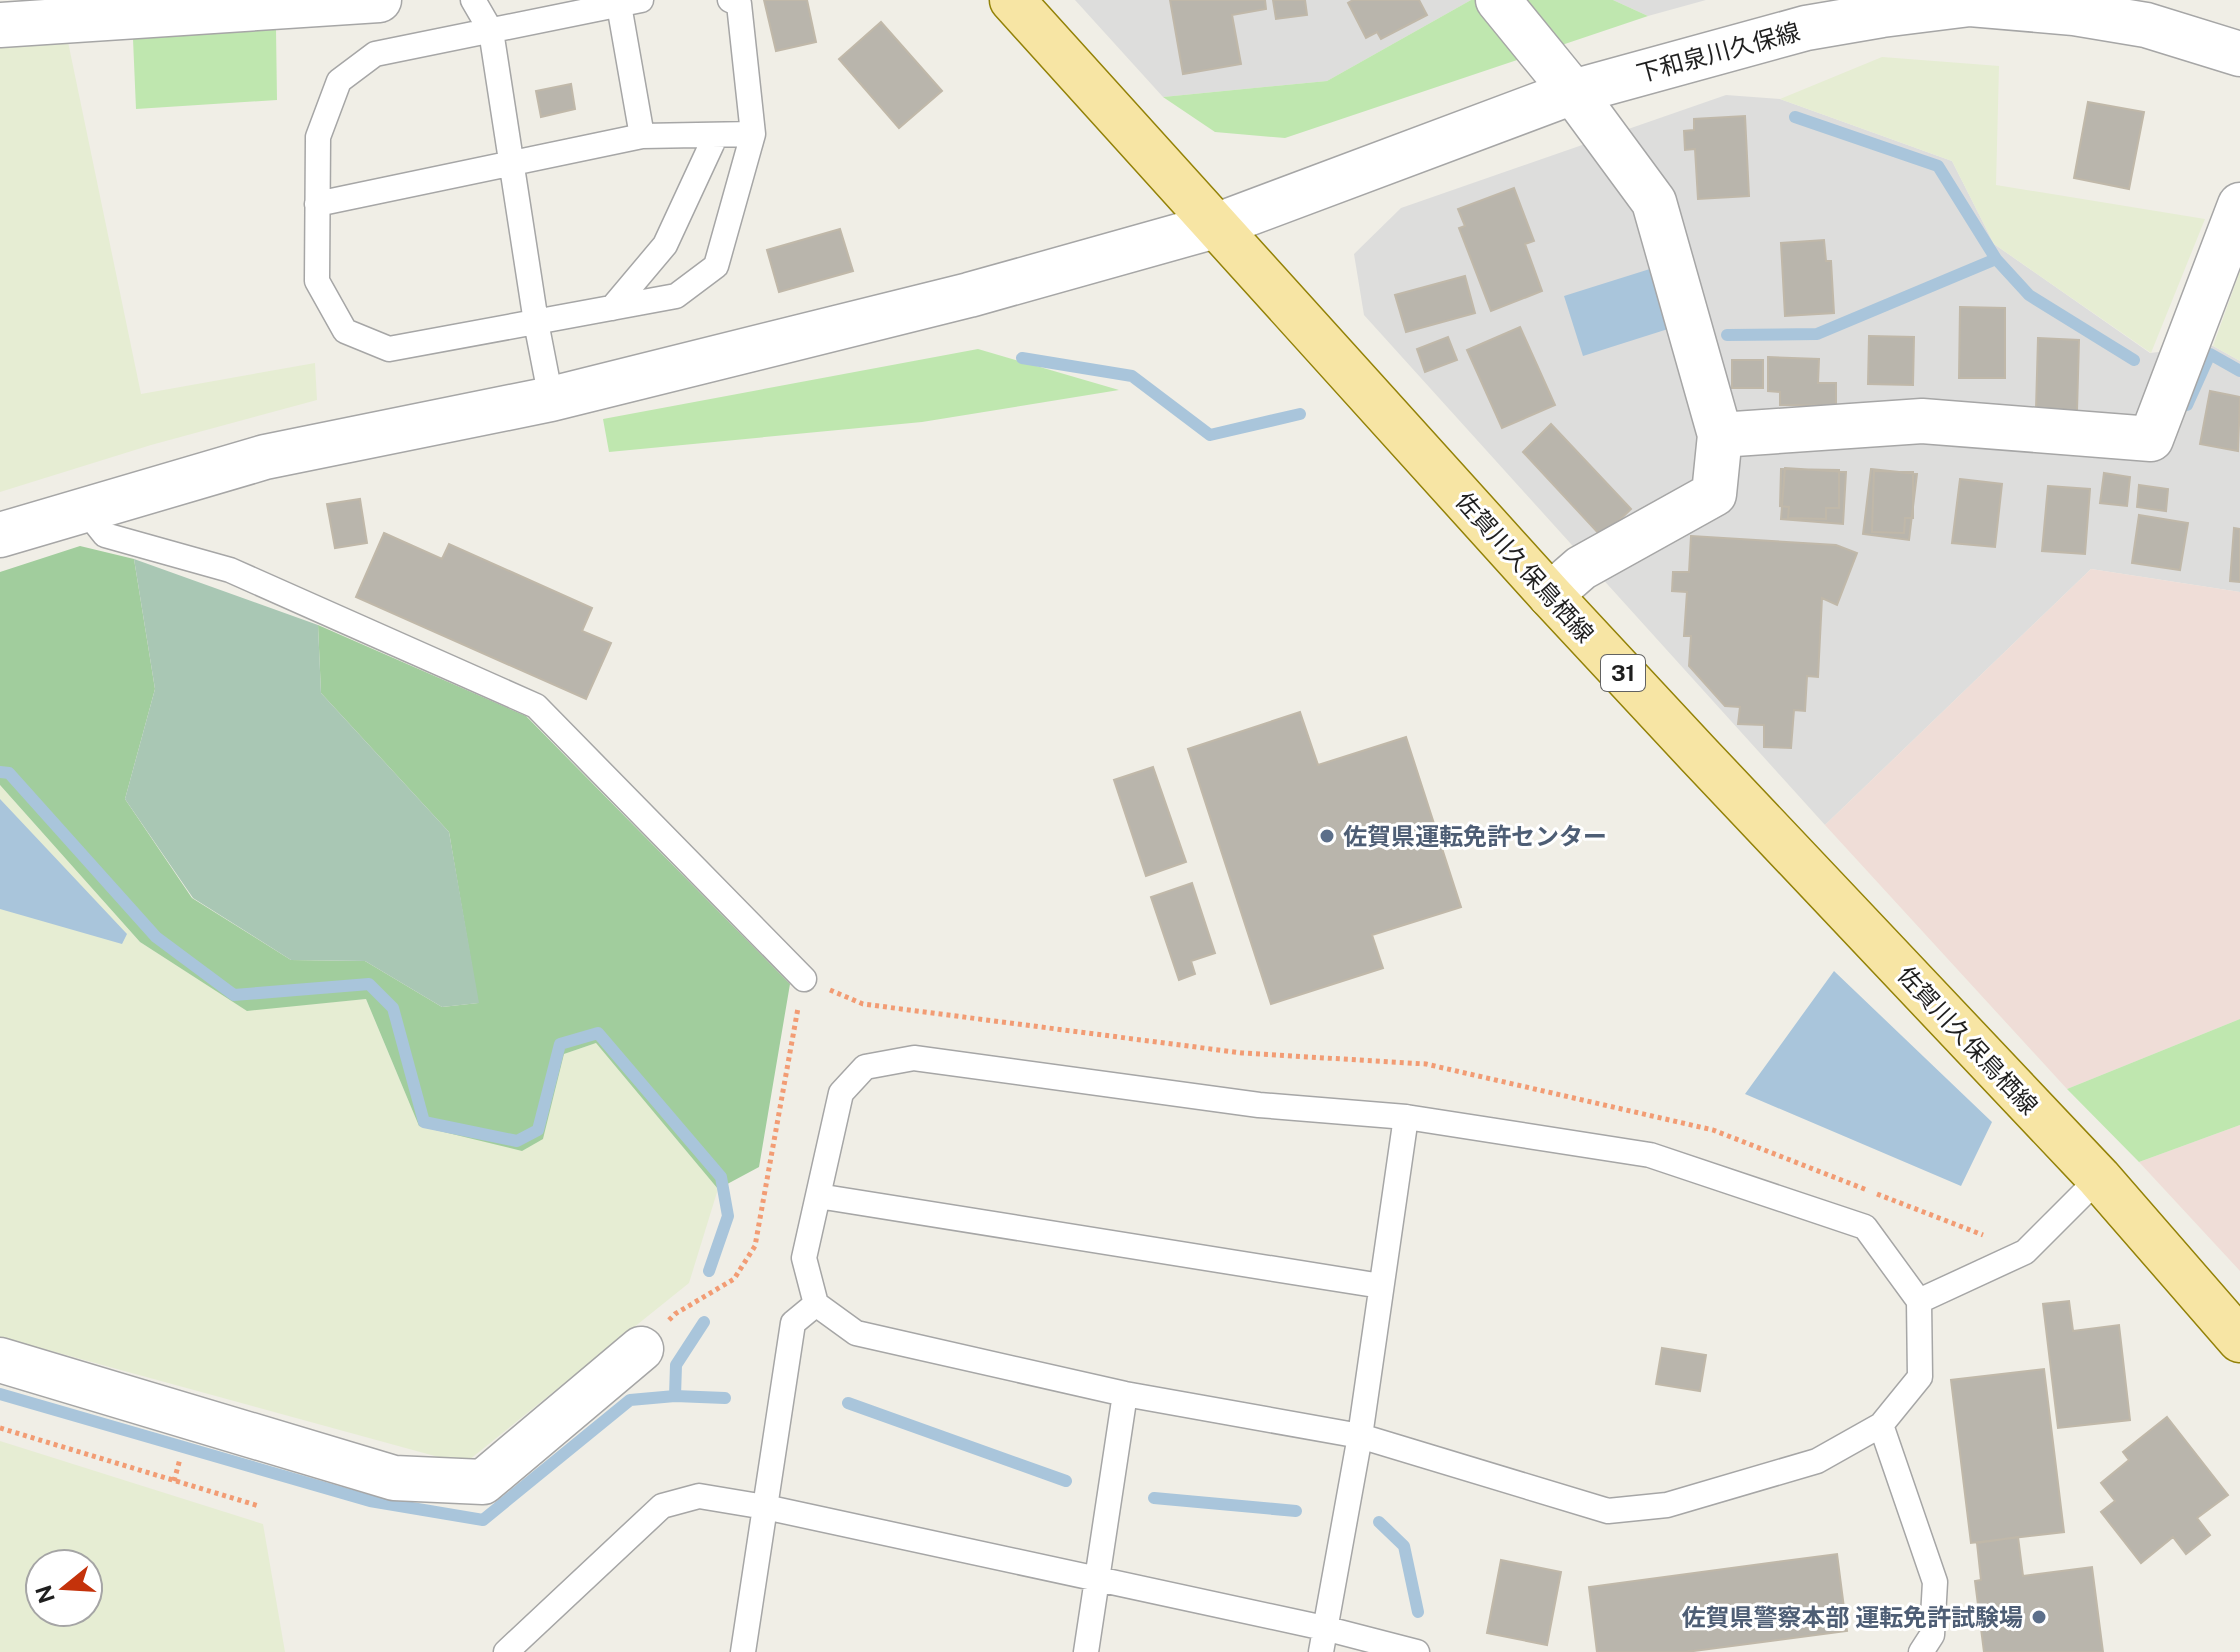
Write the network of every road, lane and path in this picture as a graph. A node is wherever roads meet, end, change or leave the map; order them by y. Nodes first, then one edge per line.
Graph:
1 (379, 0) edge
2 (473, 0) edge
3 (730, 0) edge
4 (1012, 0) edge
5 (1498, 0) edge
6 (630, 2) edge
7 (2072, 6) edge
8 (0, 25) edge
9 (491, 31) junction
10 (2240, 54) edge
11 (1573, 92) junction
12 (753, 134) junction
13 (716, 135) junction
14 (642, 136) junction
15 (511, 163) junction
16 (317, 204) junction
17 (2240, 205) edge
18 (1215, 226) junction
19 (612, 308) junction
20 (536, 322) junction
21 (551, 399) junction
22 (1720, 435) junction
23 (85, 510) junction
24 (0, 535) edge
25 (1550, 595) junction
26 (804, 979) dead end
27 (1406, 1117) junction
28 (2099, 1178) junction
29 (818, 1196) junction
30 (1381, 1286) junction
31 (1919, 1301) junction
32 (816, 1304) junction
33 (2240, 1340) edge
34 (641, 1349) dead end
35 (0, 1360) edge
36 (1125, 1394) junction
37 (1881, 1425) junction
38 (0, 1428) edge
39 (1360, 1436) junction
40 (259, 1506) dead end
41 (765, 1507) junction
42 (1097, 1580) junction
43 (1324, 1628) junction
44 (506, 1652) edge
45 (743, 1652) edge
46 (1086, 1652) edge
47 (1321, 1652) edge
48 (1417, 1652) edge
49 (1921, 1652) edge

1 - 8 street
2 - 9 lane
3 - 12 lane
4 - 18 main road, 佐賀川久保鳥栖線 / 31
5 - 11 street
6 - 9 lane
6 - 14 lane
7 - 10 street, 下和泉川久保線
7 - 11 street, 下和泉川久保線
9 - 15 lane
9 - 16 lane
11 - 18 street, 下和泉川久保線
11 - 22 street
12 - 13 lane
12 - 19 lane
13 - 14 lane
13 - 19 lane
14 - 15 lane
15 - 16 lane
15 - 20 lane
16 - 20 lane
17 - 22 street
18 - 21 street, 下和泉川久保線
18 - 25 main road, 佐賀川久保鳥栖線 / 31
19 - 20 lane
20 - 21 lane
21 - 23 street, 下和泉川久保線
22 - 25 street
23 - 24 street, 下和泉川久保線
23 - 26 lane
25 - 28 main road, 佐賀川久保鳥栖線 / 31
27 - 29 lane
27 - 30 lane
27 - 31 lane
28 - 31 lane
28 - 33 main road, 佐賀川久保鳥栖線 / 31
29 - 30 lane
29 - 32 lane
30 - 39 lane
31 - 37 lane
32 - 36 lane
32 - 41 lane
34 - 35 street
36 - 39 lane
36 - 42 lane
37 - 39 lane
37 - 49 lane
38 - 40 path
39 - 43 lane
41 - 42 lane
41 - 44 lane
41 - 45 lane
42 - 43 lane
42 - 46 lane
43 - 47 lane
43 - 48 lane

